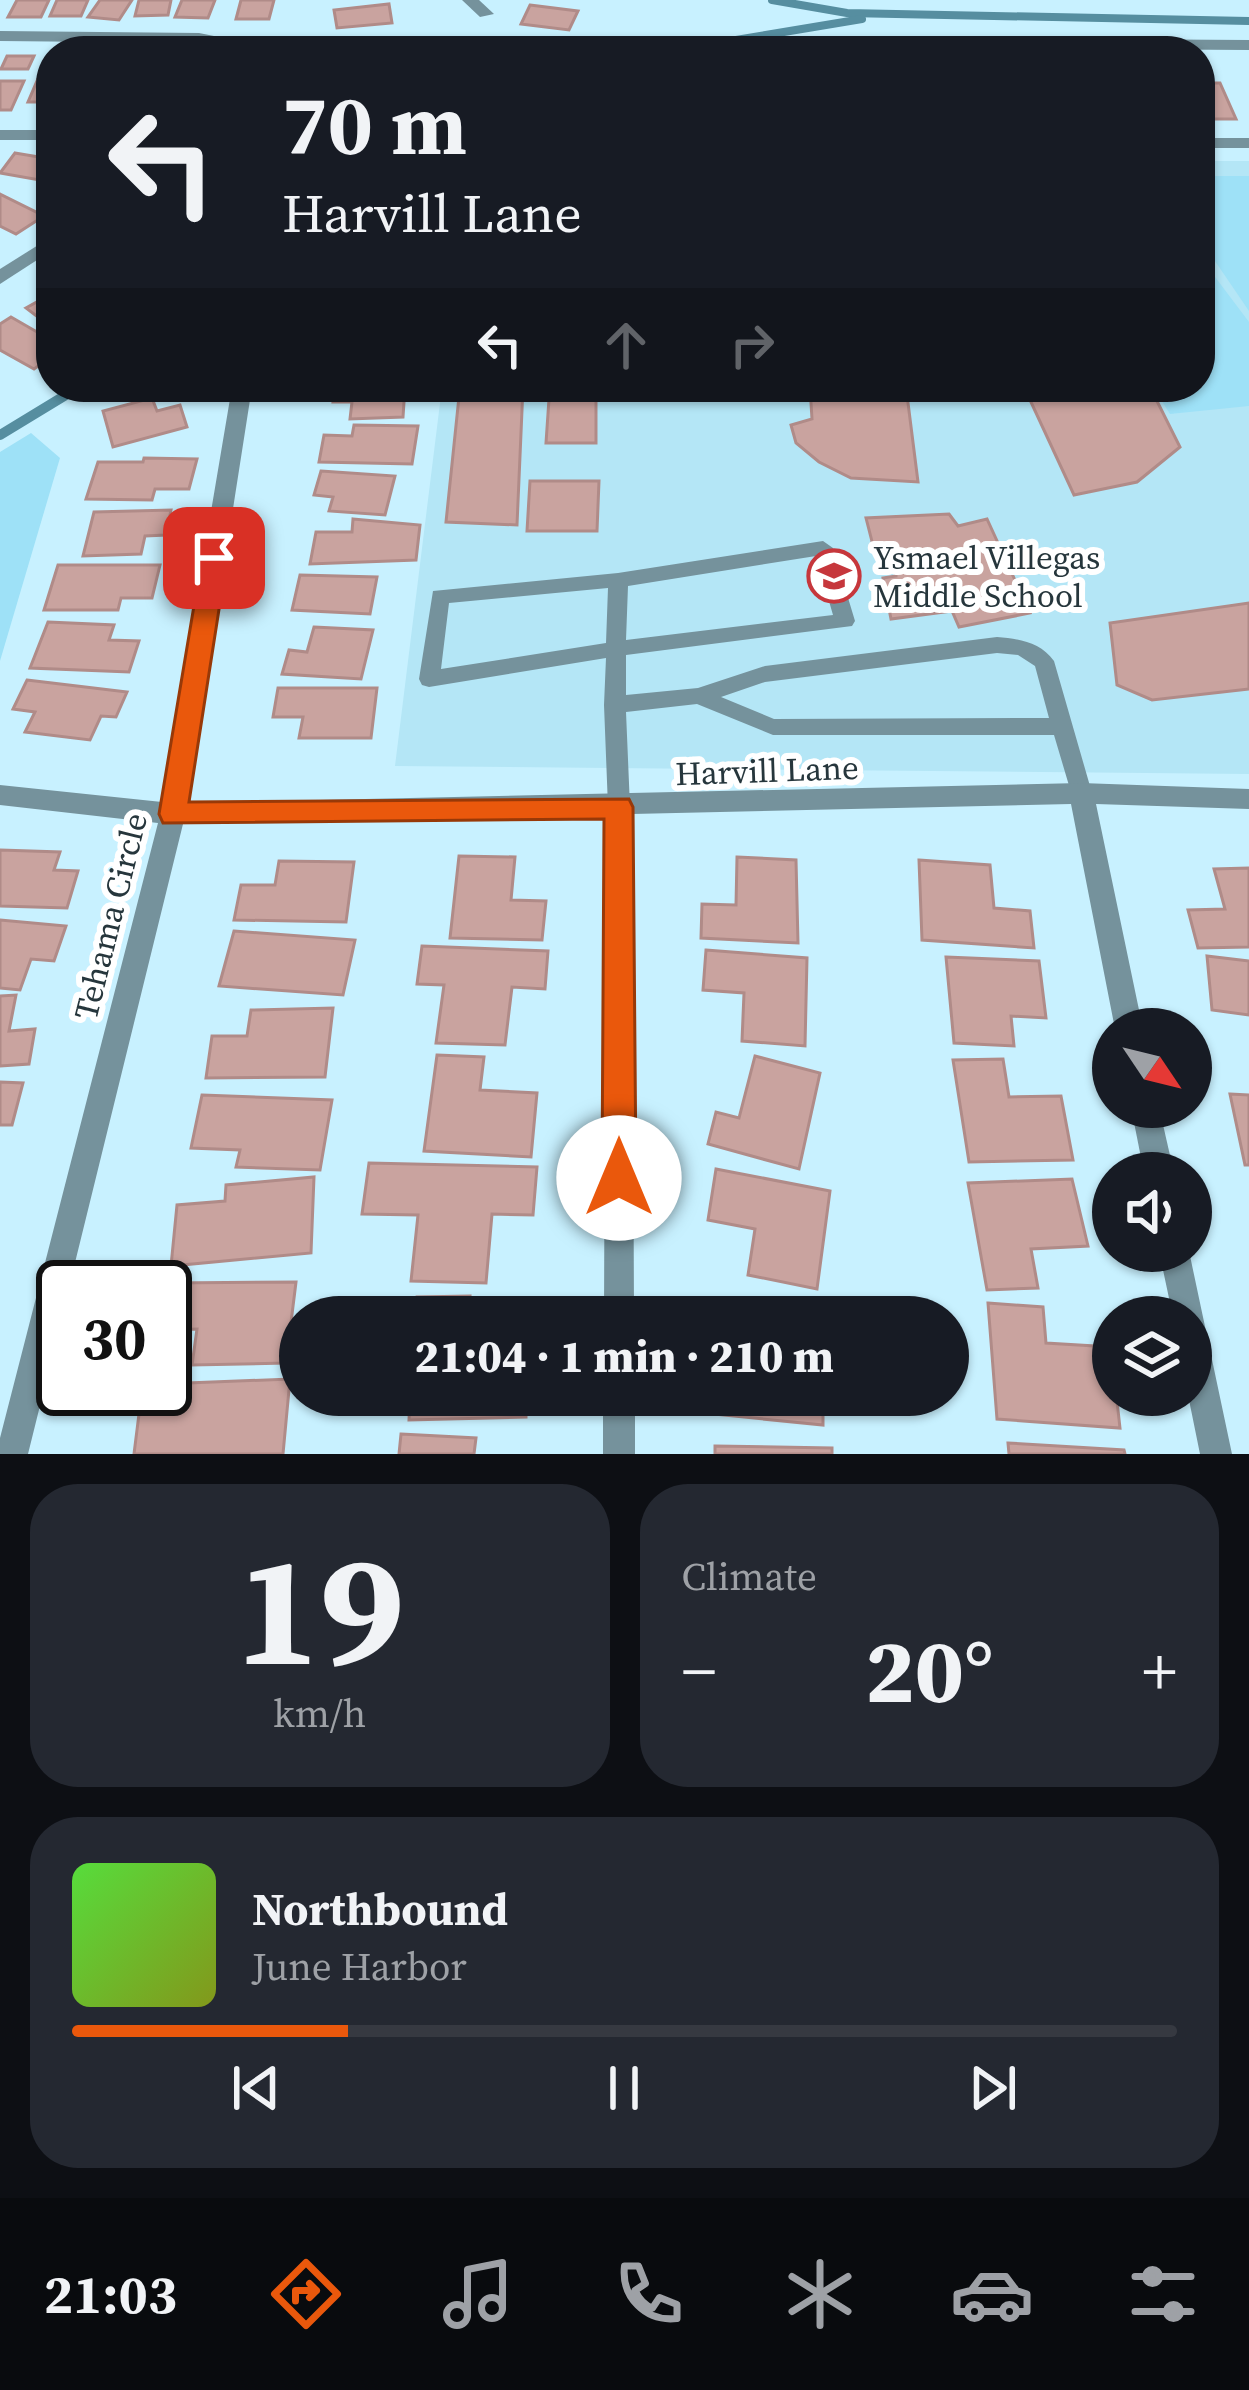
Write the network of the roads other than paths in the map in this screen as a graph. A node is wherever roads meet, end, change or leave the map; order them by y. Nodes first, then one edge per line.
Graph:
1 (470, 0) edge
2 (486, 14) dead end
3 (0, 36) edge
4 (36, 36) edge
5 (1215, 45) edge
6 (1249, 45) edge
7 (0, 135) edge
8 (36, 135) edge
9 (1215, 143) edge
10 (1249, 143) edge
11 (36, 253) edge
12 (0, 278) edge
13 (240, 402) edge
14 (618, 580) junction
15 (615, 649) junction
16 (698, 696) junction
17 (614, 705) junction
18 (1063, 726) junction
19 (1081, 793) junction
20 (0, 795) edge
21 (1249, 800) edge
22 (619, 807) junction
23 (173, 814) junction
24 (1125, 1008) edge
25 (619, 1296) edge
26 (619, 1416) edge
27 (1208, 1416) edge
28 (12, 1454) edge
29 (619, 1454) edge
30 (1216, 1454) edge

1 - 2 street
3 - 4 street
5 - 6 street
7 - 8 street
9 - 10 street
11 - 12 street
13 - 23 street, Tehama Circle
14 - 15 lane
14 - 15 lane
14 - 15 lane
15 - 17 lane
16 - 17 lane
16 - 18 lane
16 - 18 lane
17 - 22 lane
18 - 19 lane
19 - 21 street, Harvill Lane
19 - 22 street, Harvill Lane
19 - 24 street
20 - 23 street, Harvill Lane
22 - 23 street, Harvill Lane
22 - 25 street
23 - 28 street, Tehama Circle
26 - 29 street
27 - 30 street

